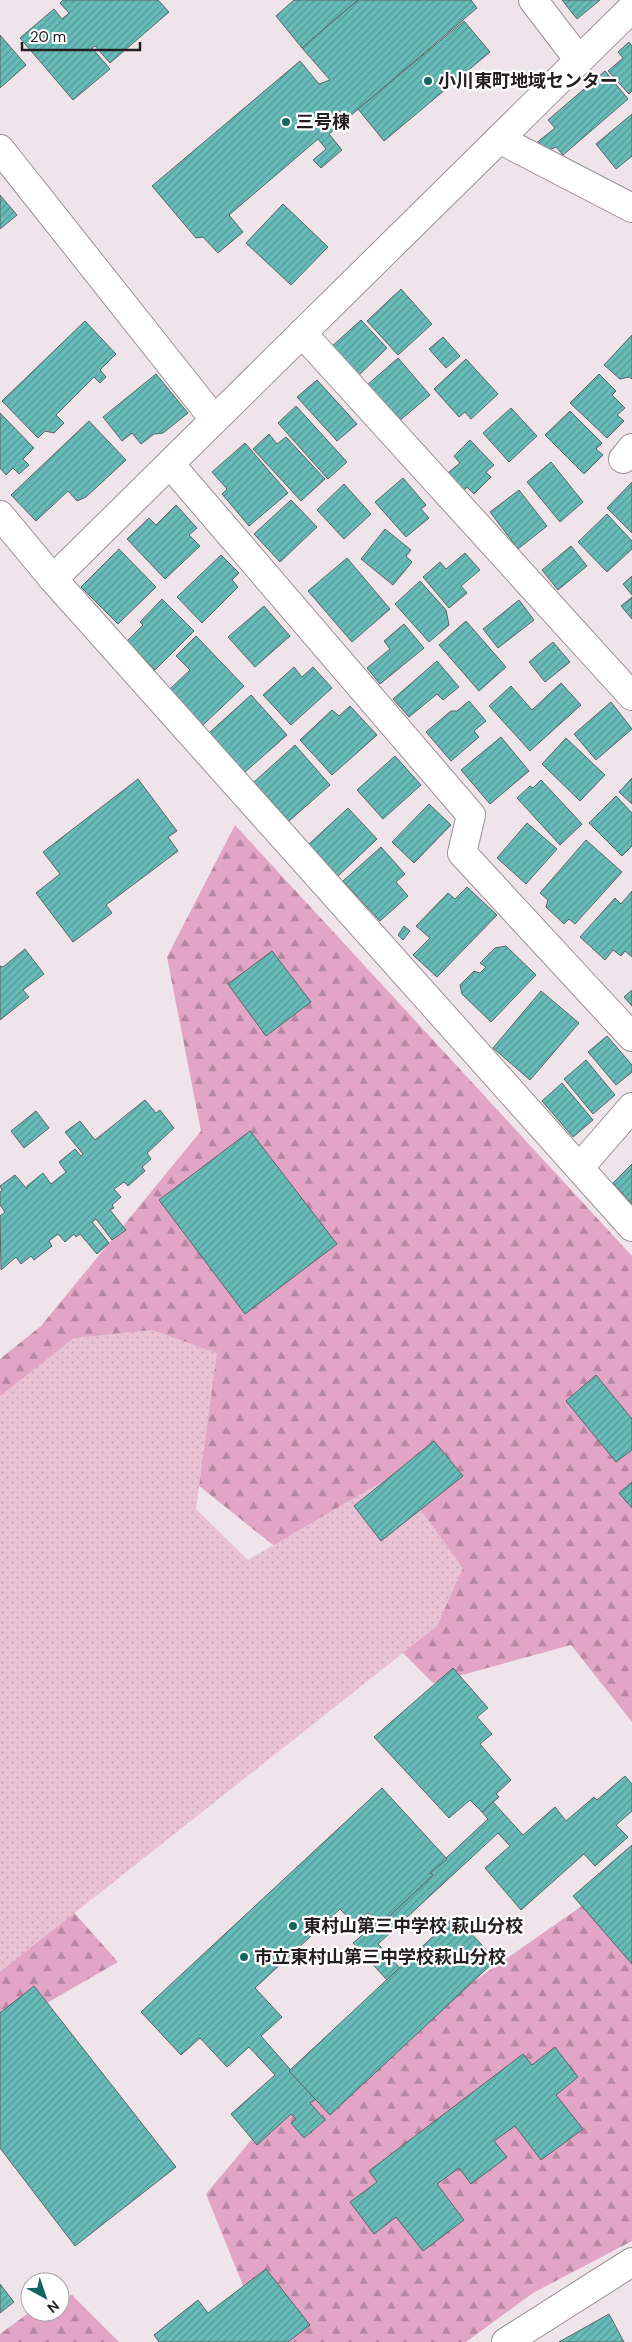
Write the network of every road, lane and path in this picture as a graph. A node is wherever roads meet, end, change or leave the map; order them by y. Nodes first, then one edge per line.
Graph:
1 (533, 0) edge
2 (632, 8) edge
3 (580, 60) junction
4 (499, 139) junction
5 (0, 149) edge
6 (627, 199) edge
7 (302, 333) junction
8 (214, 419) junction
9 (170, 464) junction
10 (0, 515) edge
11 (53, 579) junction
12 (632, 696) edge
13 (632, 1037) edge
14 (632, 1107) edge
15 (580, 1167) junction
16 (632, 1227) edge
17 (632, 2262) edge
18 (506, 2342) edge

1 - 3 street
2 - 3 street
3 - 4 street
4 - 6 street
4 - 7 street
5 - 8 street
7 - 8 street
7 - 12 street
8 - 9 street
9 - 11 street
9 - 13 street
10 - 11 street
11 - 15 street
14 - 15 street
15 - 16 street
17 - 18 street

